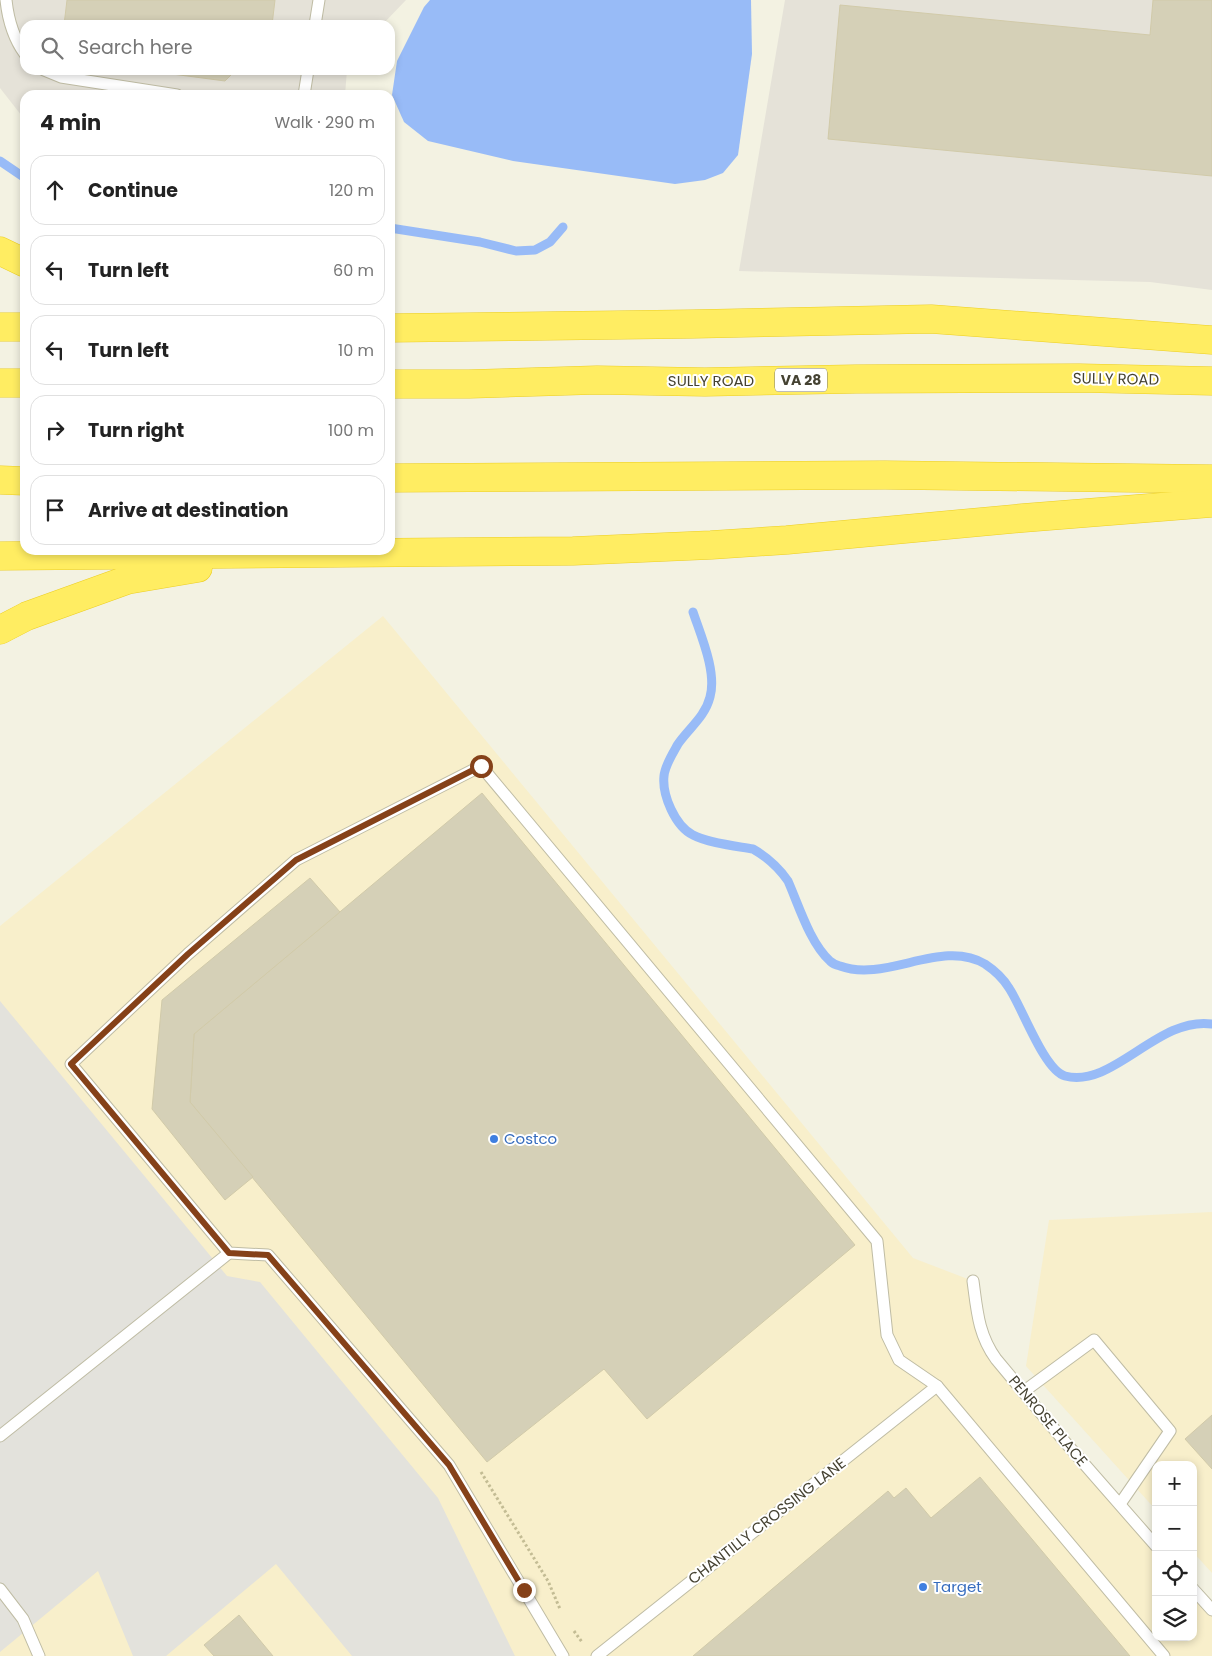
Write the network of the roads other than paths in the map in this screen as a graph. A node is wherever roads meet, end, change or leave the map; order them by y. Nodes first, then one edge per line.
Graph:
1 (6, 0) edge
2 (319, 0) edge
3 (316, 20) edge
4 (20, 46) edge
5 (56, 75) edge
6 (307, 75) edge
7 (145, 90) edge
8 (305, 90) edge
9 (0, 251) edge
10 (20, 260) edge
11 (0, 327) edge
12 (20, 327) edge
13 (395, 328) edge
14 (1212, 340) edge
15 (1212, 381) edge
16 (0, 383) edge
17 (20, 383) edge
18 (395, 384) edge
19 (395, 478) edge
20 (1212, 479) edge
21 (0, 480) edge
22 (20, 481) edge
23 (1212, 503) edge
24 (395, 552) edge
25 (142, 555) edge
26 (278, 555) edge
27 (0, 556) edge
28 (0, 630) edge
29 (229, 1253) junction
30 (973, 1281) dead end
31 (937, 1386) junction
32 (1023, 1392) junction
33 (0, 1436) edge
34 (1120, 1504) junction
35 (1152, 1541) edge
36 (0, 1588) edge
37 (1197, 1593) edge
38 (1212, 1610) edge
39 (39, 1656) edge
40 (563, 1656) edge
41 (597, 1656) edge
42 (1164, 1656) edge

1 - 4 lane
2 - 3 lane
5 - 7 lane
6 - 8 lane
9 - 10 highway
11 - 12 highway
13 - 14 highway
15 - 18 highway, SULLY ROAD / VA 28
16 - 17 highway
19 - 20 highway
21 - 22 highway
23 - 24 highway
25 - 27 highway
26 - 28 highway
29 - 31 lane
29 - 33 lane
29 - 40 lane
30 - 32 lane, PENROSE PLACE
31 - 41 lane, CHANTILLY CROSSING LANE
31 - 42 lane
32 - 34 lane, PENROSE PLACE
32 - 34 lane
34 - 35 lane, PENROSE PLACE
36 - 39 lane
37 - 38 lane

